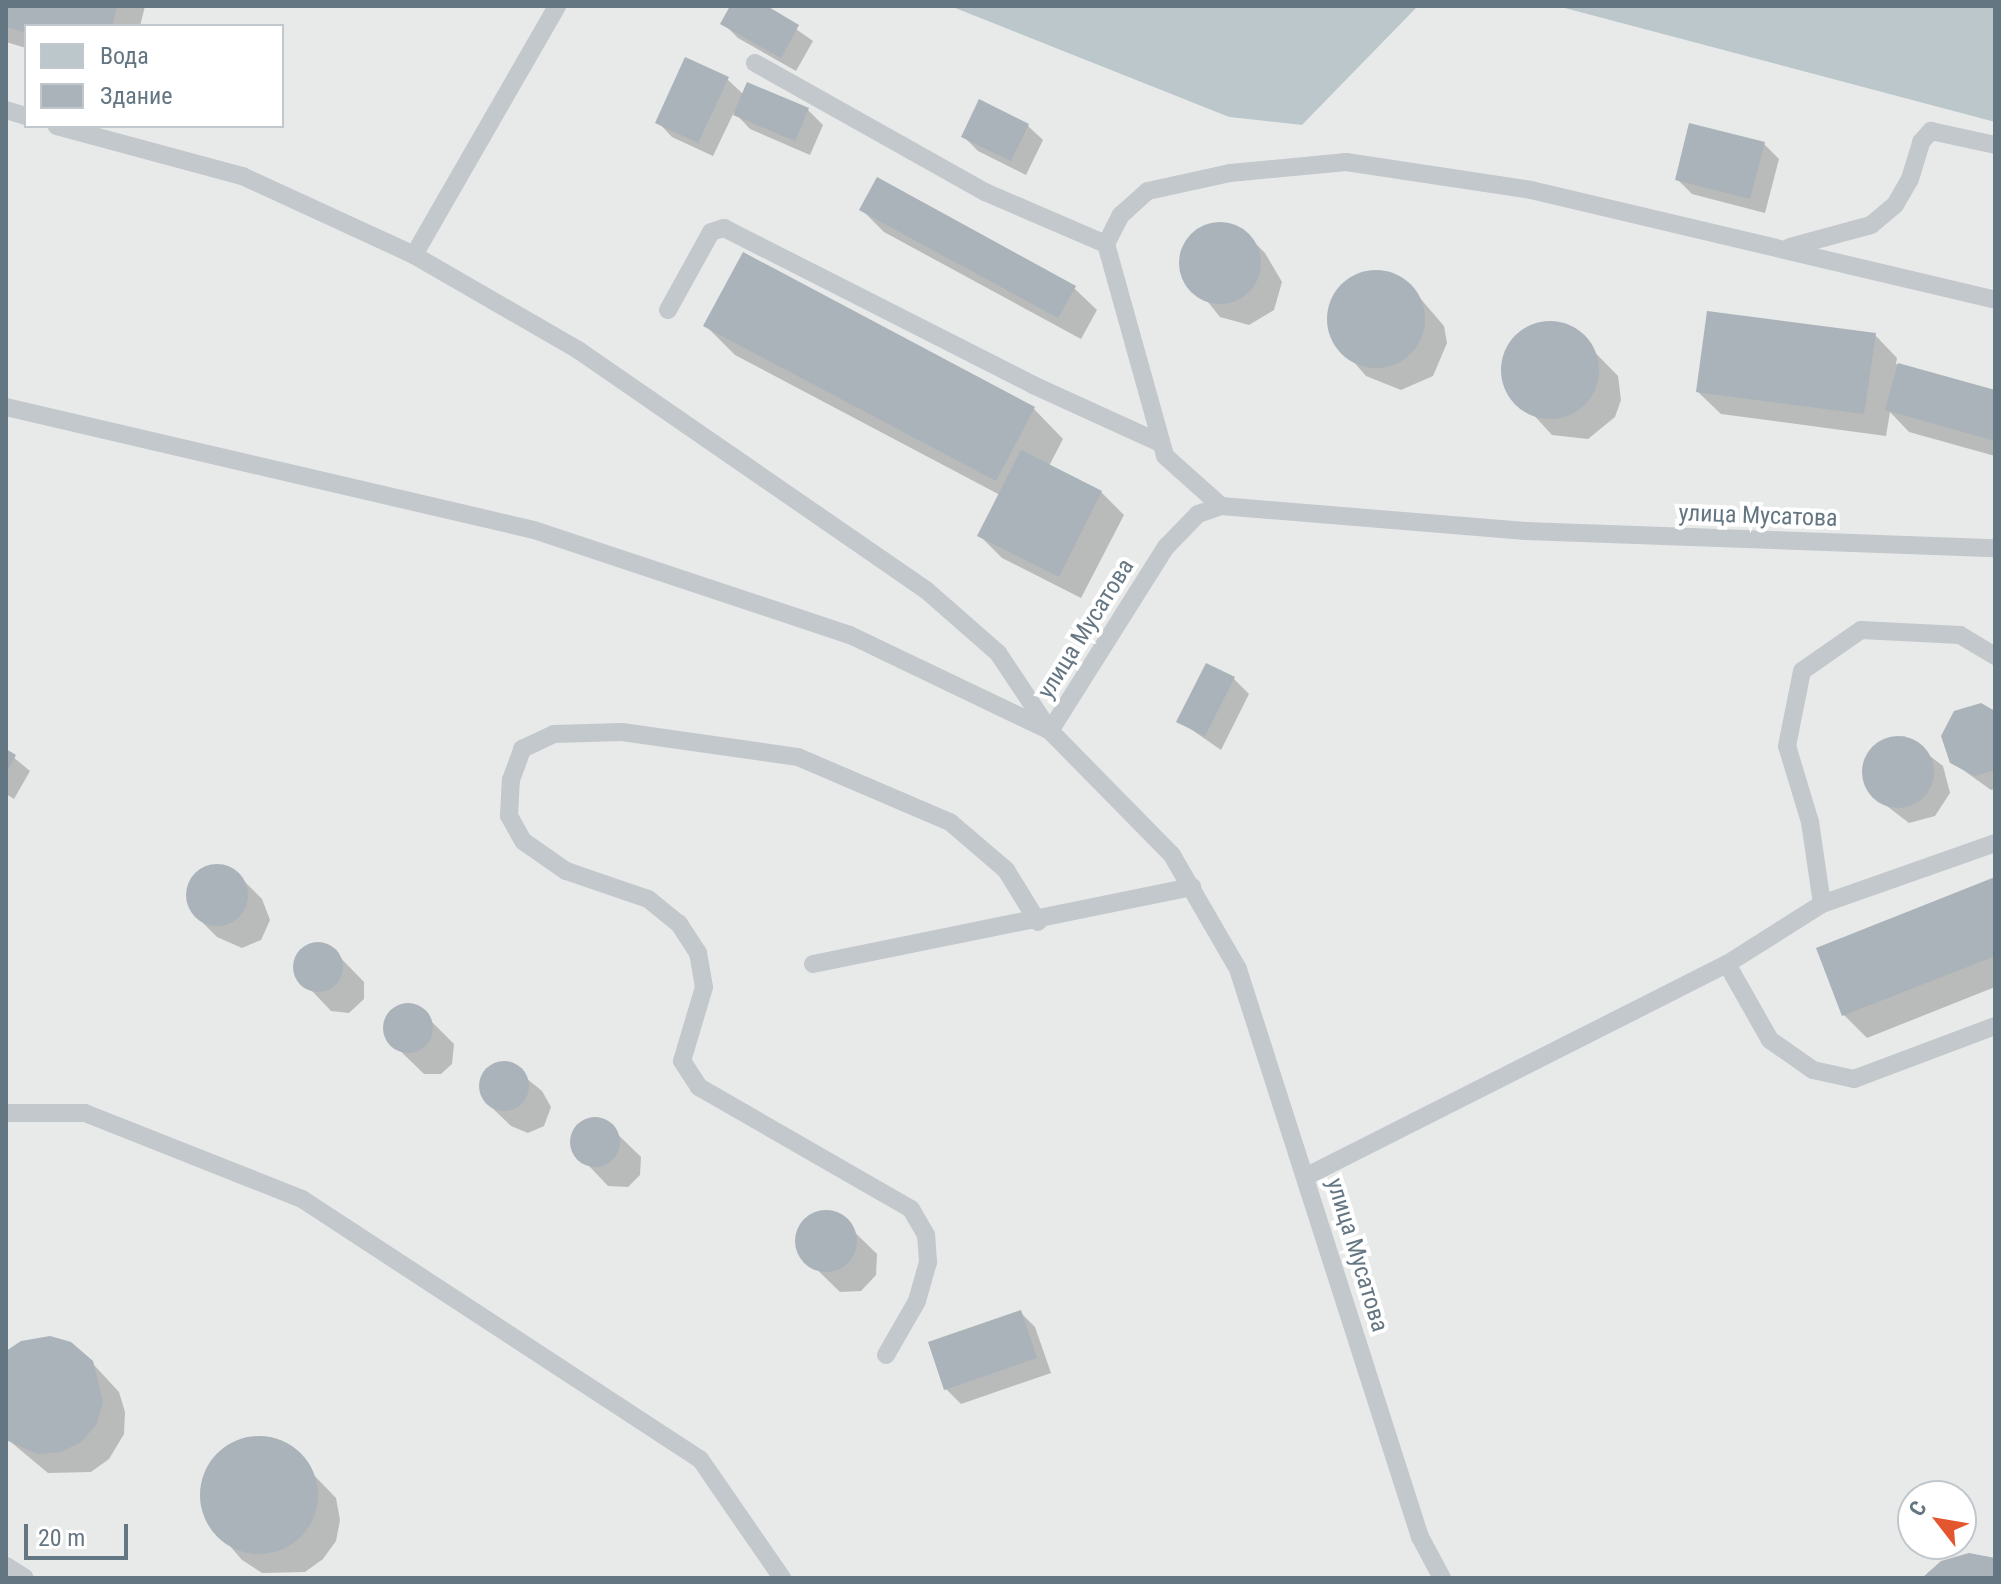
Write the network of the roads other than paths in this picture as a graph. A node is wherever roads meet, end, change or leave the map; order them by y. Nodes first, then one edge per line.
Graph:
1 (557, 6) edge
2 (755, 63) dead end
3 (64, 128) edge
4 (1995, 145) edge
5 (1106, 244) junction
6 (1787, 247) junction
7 (414, 255) junction
8 (1995, 300) edge
9 (668, 310) dead end
10 (6, 407) edge
11 (1160, 443) junction
12 (1221, 506) junction
13 (1995, 548) edge
14 (1995, 656) edge
15 (1050, 731) junction
16 (1995, 843) edge
17 (1192, 887) junction
18 (1822, 904) junction
19 (1038, 922) junction
20 (813, 964) dead end
21 (1727, 964) junction
22 (1995, 1026) edge
23 (6, 1113) edge
24 (1307, 1176) junction
25 (886, 1355) dead end
26 (6, 1566) edge
27 (25, 1578) edge
28 (782, 1578) edge
29 (1442, 1578) edge

1 - 7 lane
2 - 5 lane
3 - 7 lane
4 - 6 lane
5 - 6 lane
5 - 11 lane
6 - 8 lane
7 - 15 lane
9 - 11 lane
10 - 15 lane
11 - 12 lane
12 - 13 lane, улица Мусатова
12 - 15 lane, улица Мусатова
14 - 18 lane
15 - 17 lane, улица Мусатова
16 - 18 lane
17 - 19 lane
17 - 24 lane, улица Мусатова
18 - 21 lane
19 - 20 lane
19 - 25 lane
21 - 22 lane
21 - 24 lane
23 - 28 lane
24 - 29 lane, улица Мусатова
26 - 27 lane

